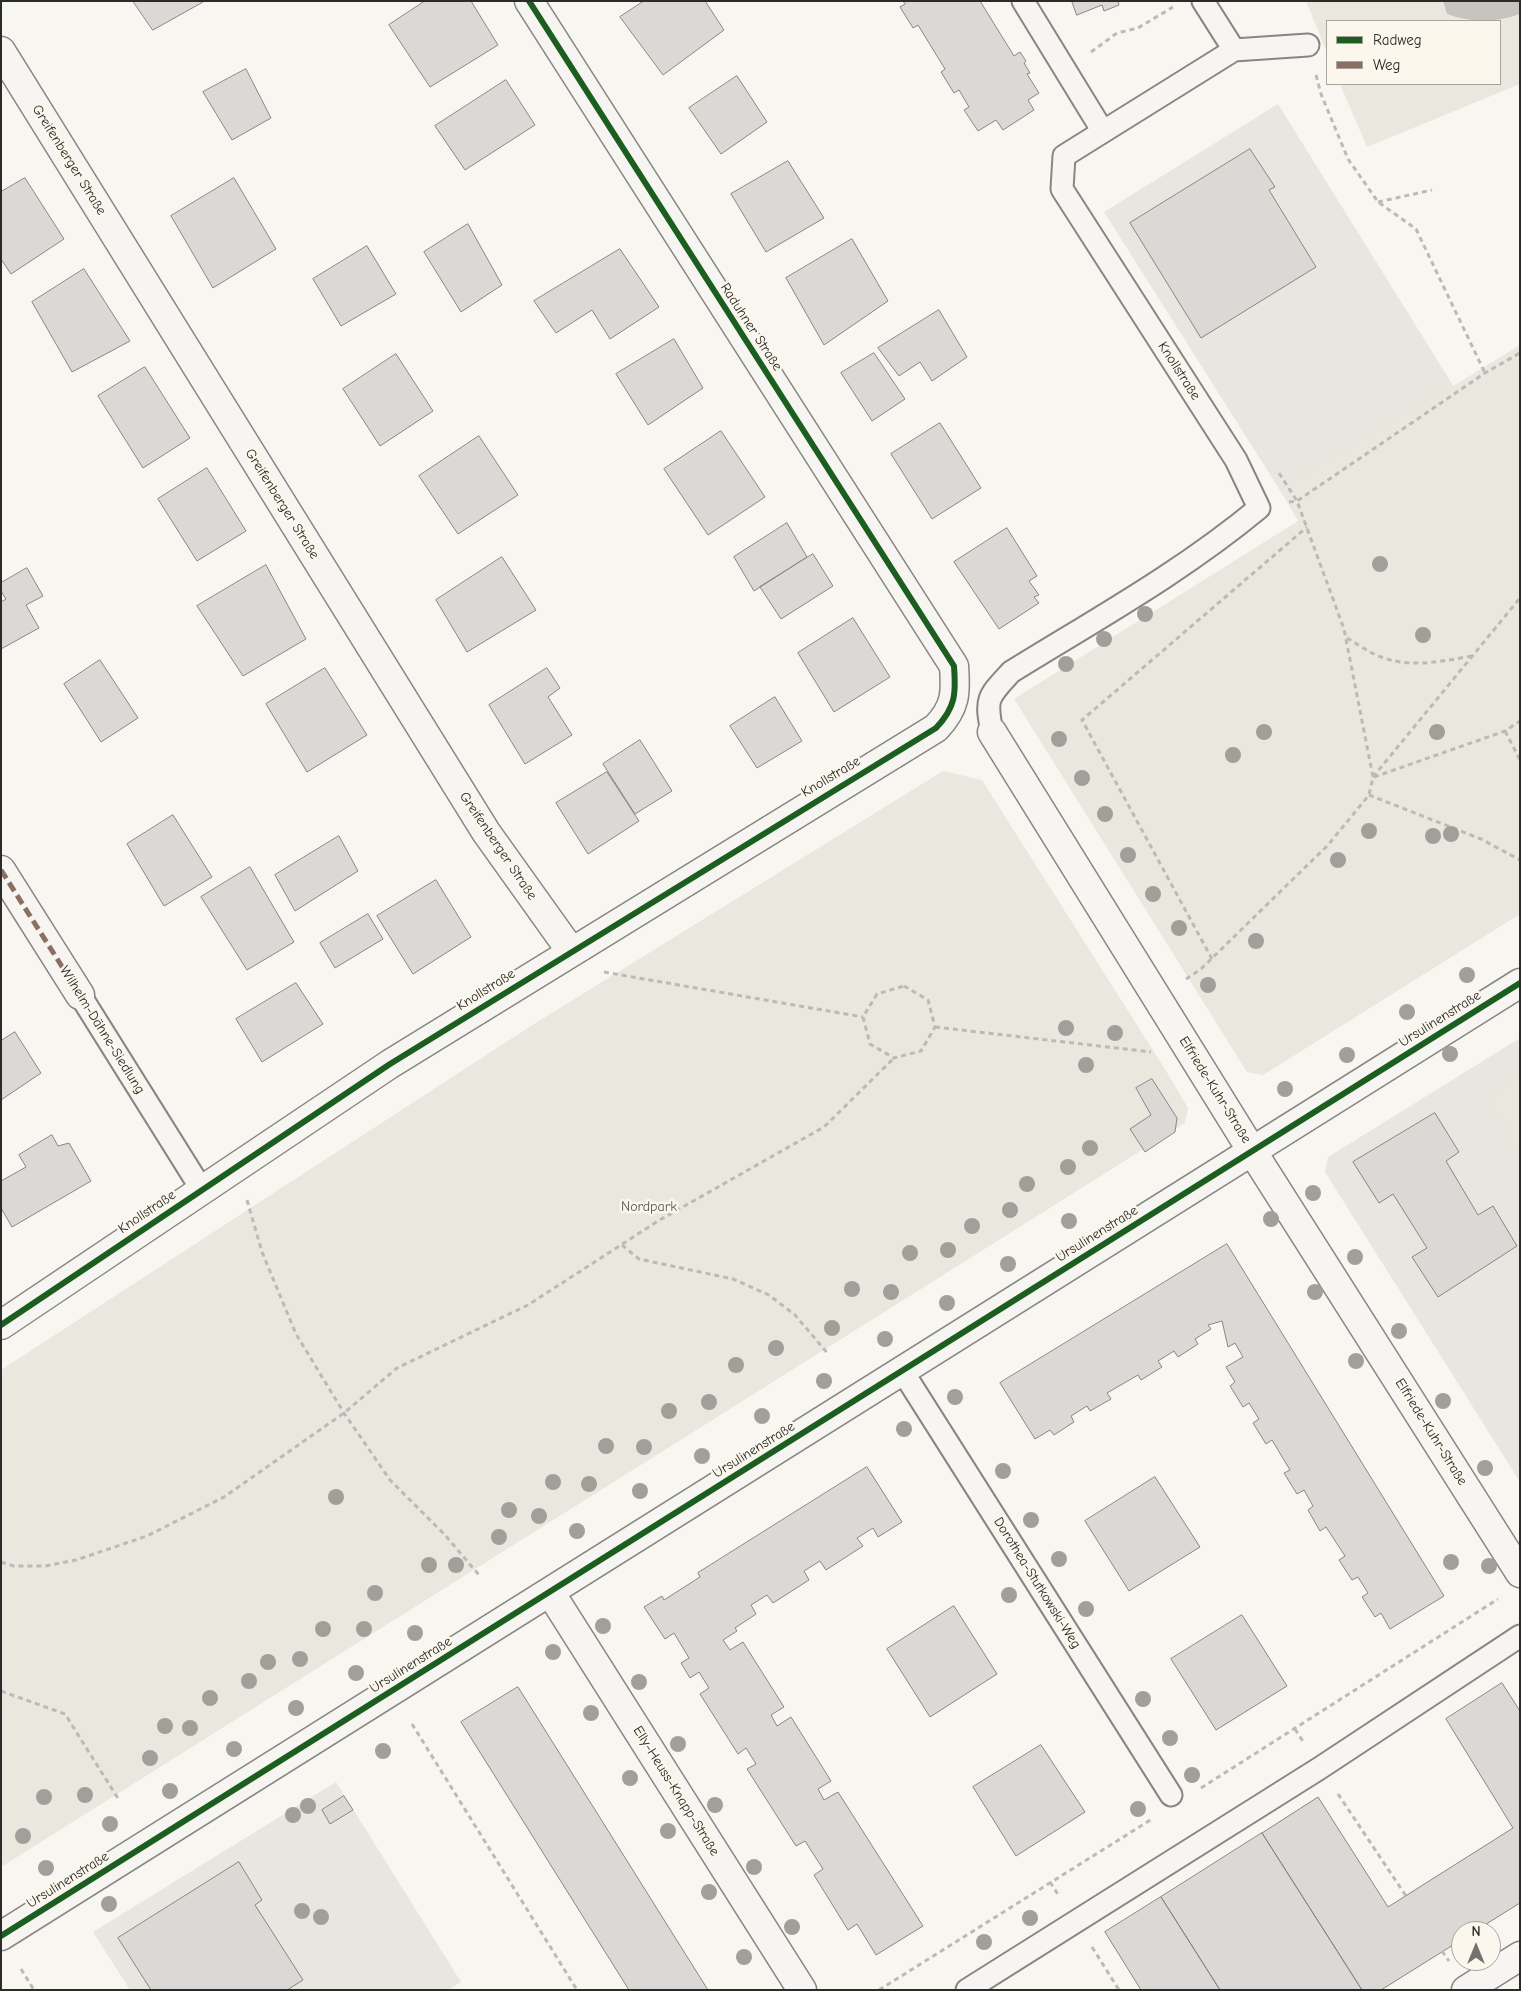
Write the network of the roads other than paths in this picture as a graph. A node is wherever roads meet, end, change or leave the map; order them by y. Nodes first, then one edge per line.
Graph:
1 (529, 1) edge
2 (1023, 1) edge
3 (1203, 1) edge
4 (1308, 45) road end
5 (1234, 50) junction
6 (1, 51) edge
7 (1102, 130) junction
8 (954, 666) joint
9 (992, 732) joint
10 (1, 870) edge
11 (576, 948) junction
12 (1520, 983) edge
13 (80, 995) joint
14 (1252, 1151) junction
15 (202, 1190) junction
16 (1, 1325) edge
17 (903, 1372) junction
18 (1520, 1573) edge
19 (550, 1592) junction
20 (1520, 1636) edge
21 (1171, 1795) dead end
22 (1, 1936) edge
23 (1520, 1956) edge
24 (802, 1990) edge
25 (967, 1990) edge
26 (1466, 1990) edge

1 - 8 street, Raduhner Straße
2 - 7 lane
3 - 5 lane
4 - 5 lane, Knollstraße
5 - 7 lane, Knollstraße
6 - 11 street, Greifenberger Straße
7 - 9 lane, Knollstraße
8 - 11 street, Knollstraße
9 - 14 street, Elfriede-Kuhr-Straße
10 - 13 street, Wilhelm-Dähne-Siedlung
11 - 15 street, Knollstraße
12 - 14 street, Ursulinenstraße
13 - 15 lane, Wilhelm-Dähne-Siedlung
14 - 17 street, Ursulinenstraße
14 - 18 street, Elfriede-Kuhr-Straße
15 - 16 street, Knollstraße
17 - 19 street, Ursulinenstraße
17 - 21 lane, Dorothea-Stutkowski-Weg
19 - 22 street, Ursulinenstraße
19 - 24 street, Elly-Heuss-Knapp-Straße
20 - 25 lane
23 - 26 street

